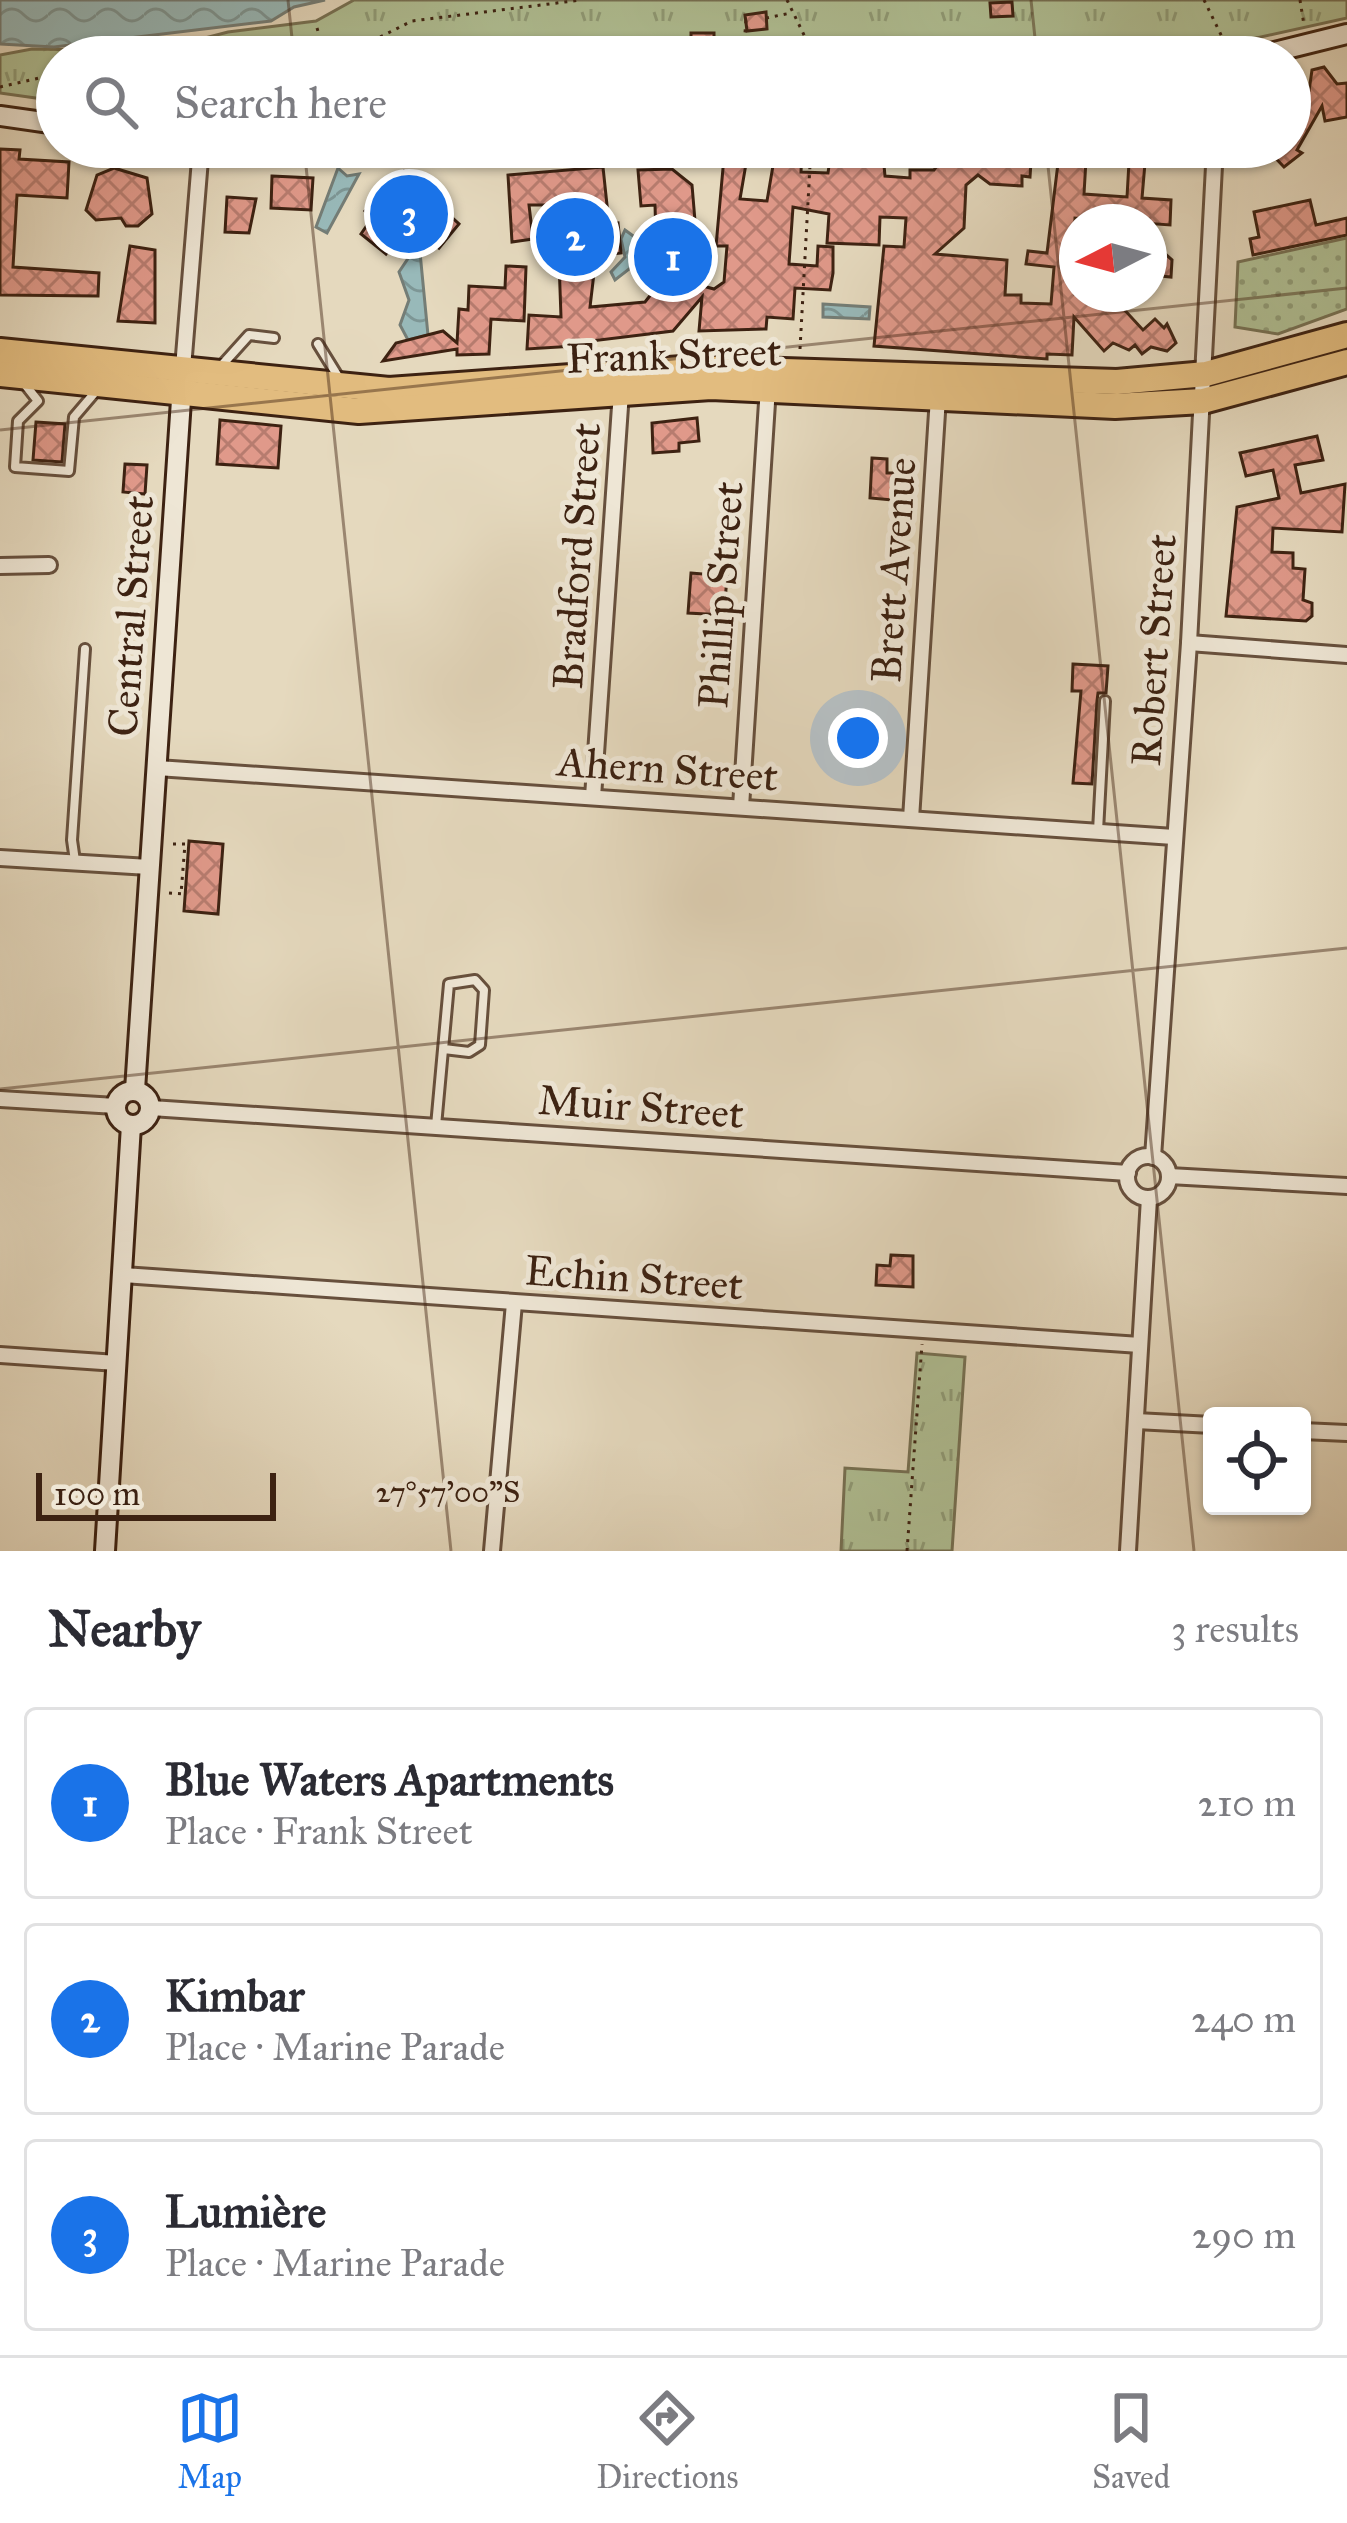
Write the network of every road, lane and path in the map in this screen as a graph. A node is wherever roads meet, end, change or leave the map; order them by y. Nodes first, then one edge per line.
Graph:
1 (581, 0) edge
2 (787, 0) edge
3 (1204, 0) edge
4 (1213, 0) edge
5 (1300, 0) edge
6 (1210, 8) junction
7 (792, 12) junction
8 (766, 19) dead end
9 (746, 20) dead end
10 (1304, 25) dead end
11 (317, 28) dead end
12 (1347, 34) edge
13 (319, 36) edge
14 (382, 36) edge
15 (745, 36) edge
16 (804, 36) edge
17 (1222, 36) edge
18 (1311, 43) edge
19 (36, 79) edge
20 (0, 87) edge
21 (0, 116) edge
22 (36, 121) edge
23 (199, 168) edge
24 (811, 168) edge
25 (1214, 168) edge
26 (1347, 335) edge
27 (274, 338) dead end
28 (318, 344) dead end
29 (0, 351) edge
30 (1347, 362) edge
31 (183, 368) junction
32 (798, 369) junction
33 (217, 371) junction
34 (1206, 374) junction
35 (10, 375) edge
36 (102, 385) junction
37 (768, 387) junction
38 (346, 388) junction
39 (621, 392) junction
40 (182, 394) junction
41 (938, 397) junction
42 (1203, 401) junction
43 (49, 565) dead end
44 (0, 566) edge
45 (1189, 643) junction
46 (85, 649) dead end
47 (1347, 655) edge
48 (1105, 700) dead end
49 (157, 768) junction
50 (593, 797) junction
51 (741, 807) junction
52 (911, 820) junction
53 (1098, 832) junction
54 (1174, 837) junction
55 (173, 844) dead end
56 (0, 858) edge
57 (76, 862) junction
58 (149, 867) junction
59 (169, 893) dead end
60 (444, 1049) junction
61 (135, 1090) junction
62 (0, 1099) edge
63 (116, 1106) junction
64 (151, 1108) junction
65 (131, 1125) junction
66 (436, 1127) junction
67 (1153, 1156) junction
68 (1128, 1173) junction
69 (1169, 1176) junction
70 (1347, 1186) edge
71 (1149, 1198) junction
72 (123, 1276) junction
73 (514, 1303) junction
74 (923, 1330) junction
75 (1140, 1345) junction
76 (0, 1355) edge
77 (117, 1363) junction
78 (1136, 1421) junction
79 (1203, 1425) edge
80 (1311, 1431) edge
81 (1347, 1433) edge
82 (104, 1551) edge
83 (492, 1551) edge
84 (907, 1551) edge
85 (1128, 1551) edge

1 - 14 path
2 - 7 path
3 - 6 path
4 - 6 path
5 - 10 path
6 - 17 path
7 - 8 path
7 - 16 path
9 - 15 path
11 - 13 path
12 - 18 main road
19 - 20 path
21 - 22 main road
23 - 31 street, Central Street
24 - 32 path
25 - 34 street, Robert Street
26 - 34 highway, Frank Street
27 - 33 lane
28 - 38 lane
29 - 31 highway, Frank Street
30 - 42 highway, Frank Street
31 - 33 highway, Frank Street
31 - 40 main road, Central Street
32 - 34 highway, Frank Street
32 - 38 highway, Frank Street
33 - 38 highway, Frank Street
34 - 42 street, Robert Street
35 - 36 highway, Frank Street
35 - 36 lane
36 - 40 highway, Frank Street
37 - 39 highway, Frank Street
37 - 41 highway, Frank Street
37 - 51 street, Phillip Street
39 - 40 highway, Frank Street
39 - 50 street, Bradford Street
40 - 49 main road, Central Street
41 - 42 highway, Frank Street
41 - 52 street, Brett Avenue
42 - 45 street, Robert Street
43 - 44 street
45 - 47 street
45 - 54 street, Robert Street
46 - 57 lane
48 - 53 lane
49 - 50 street, Ahern Street
49 - 58 main road, Central Street
50 - 51 street, Ahern Street
51 - 52 street, Ahern Street
52 - 53 street, Ahern Street
53 - 54 street, Ahern Street
54 - 67 street, Robert Street
55 - 59 path
56 - 57 street
57 - 58 street
58 - 61 main road, Central Street
60 - 60 lane
60 - 66 lane
61 - 63 main road
61 - 64 main road
62 - 63 street
63 - 65 main road
64 - 65 main road
64 - 66 street, Muir Street
65 - 72 main road
66 - 68 street, Muir Street
67 - 68 street
67 - 69 street
68 - 71 street
69 - 70 street
69 - 71 street
71 - 75 street
72 - 73 street, Echin Street
72 - 77 main road
73 - 74 street, Echin Street
73 - 83 street
74 - 75 street, Echin Street
74 - 84 path
75 - 78 street
76 - 77 street
77 - 82 main road
78 - 79 street
78 - 85 street
80 - 81 street

